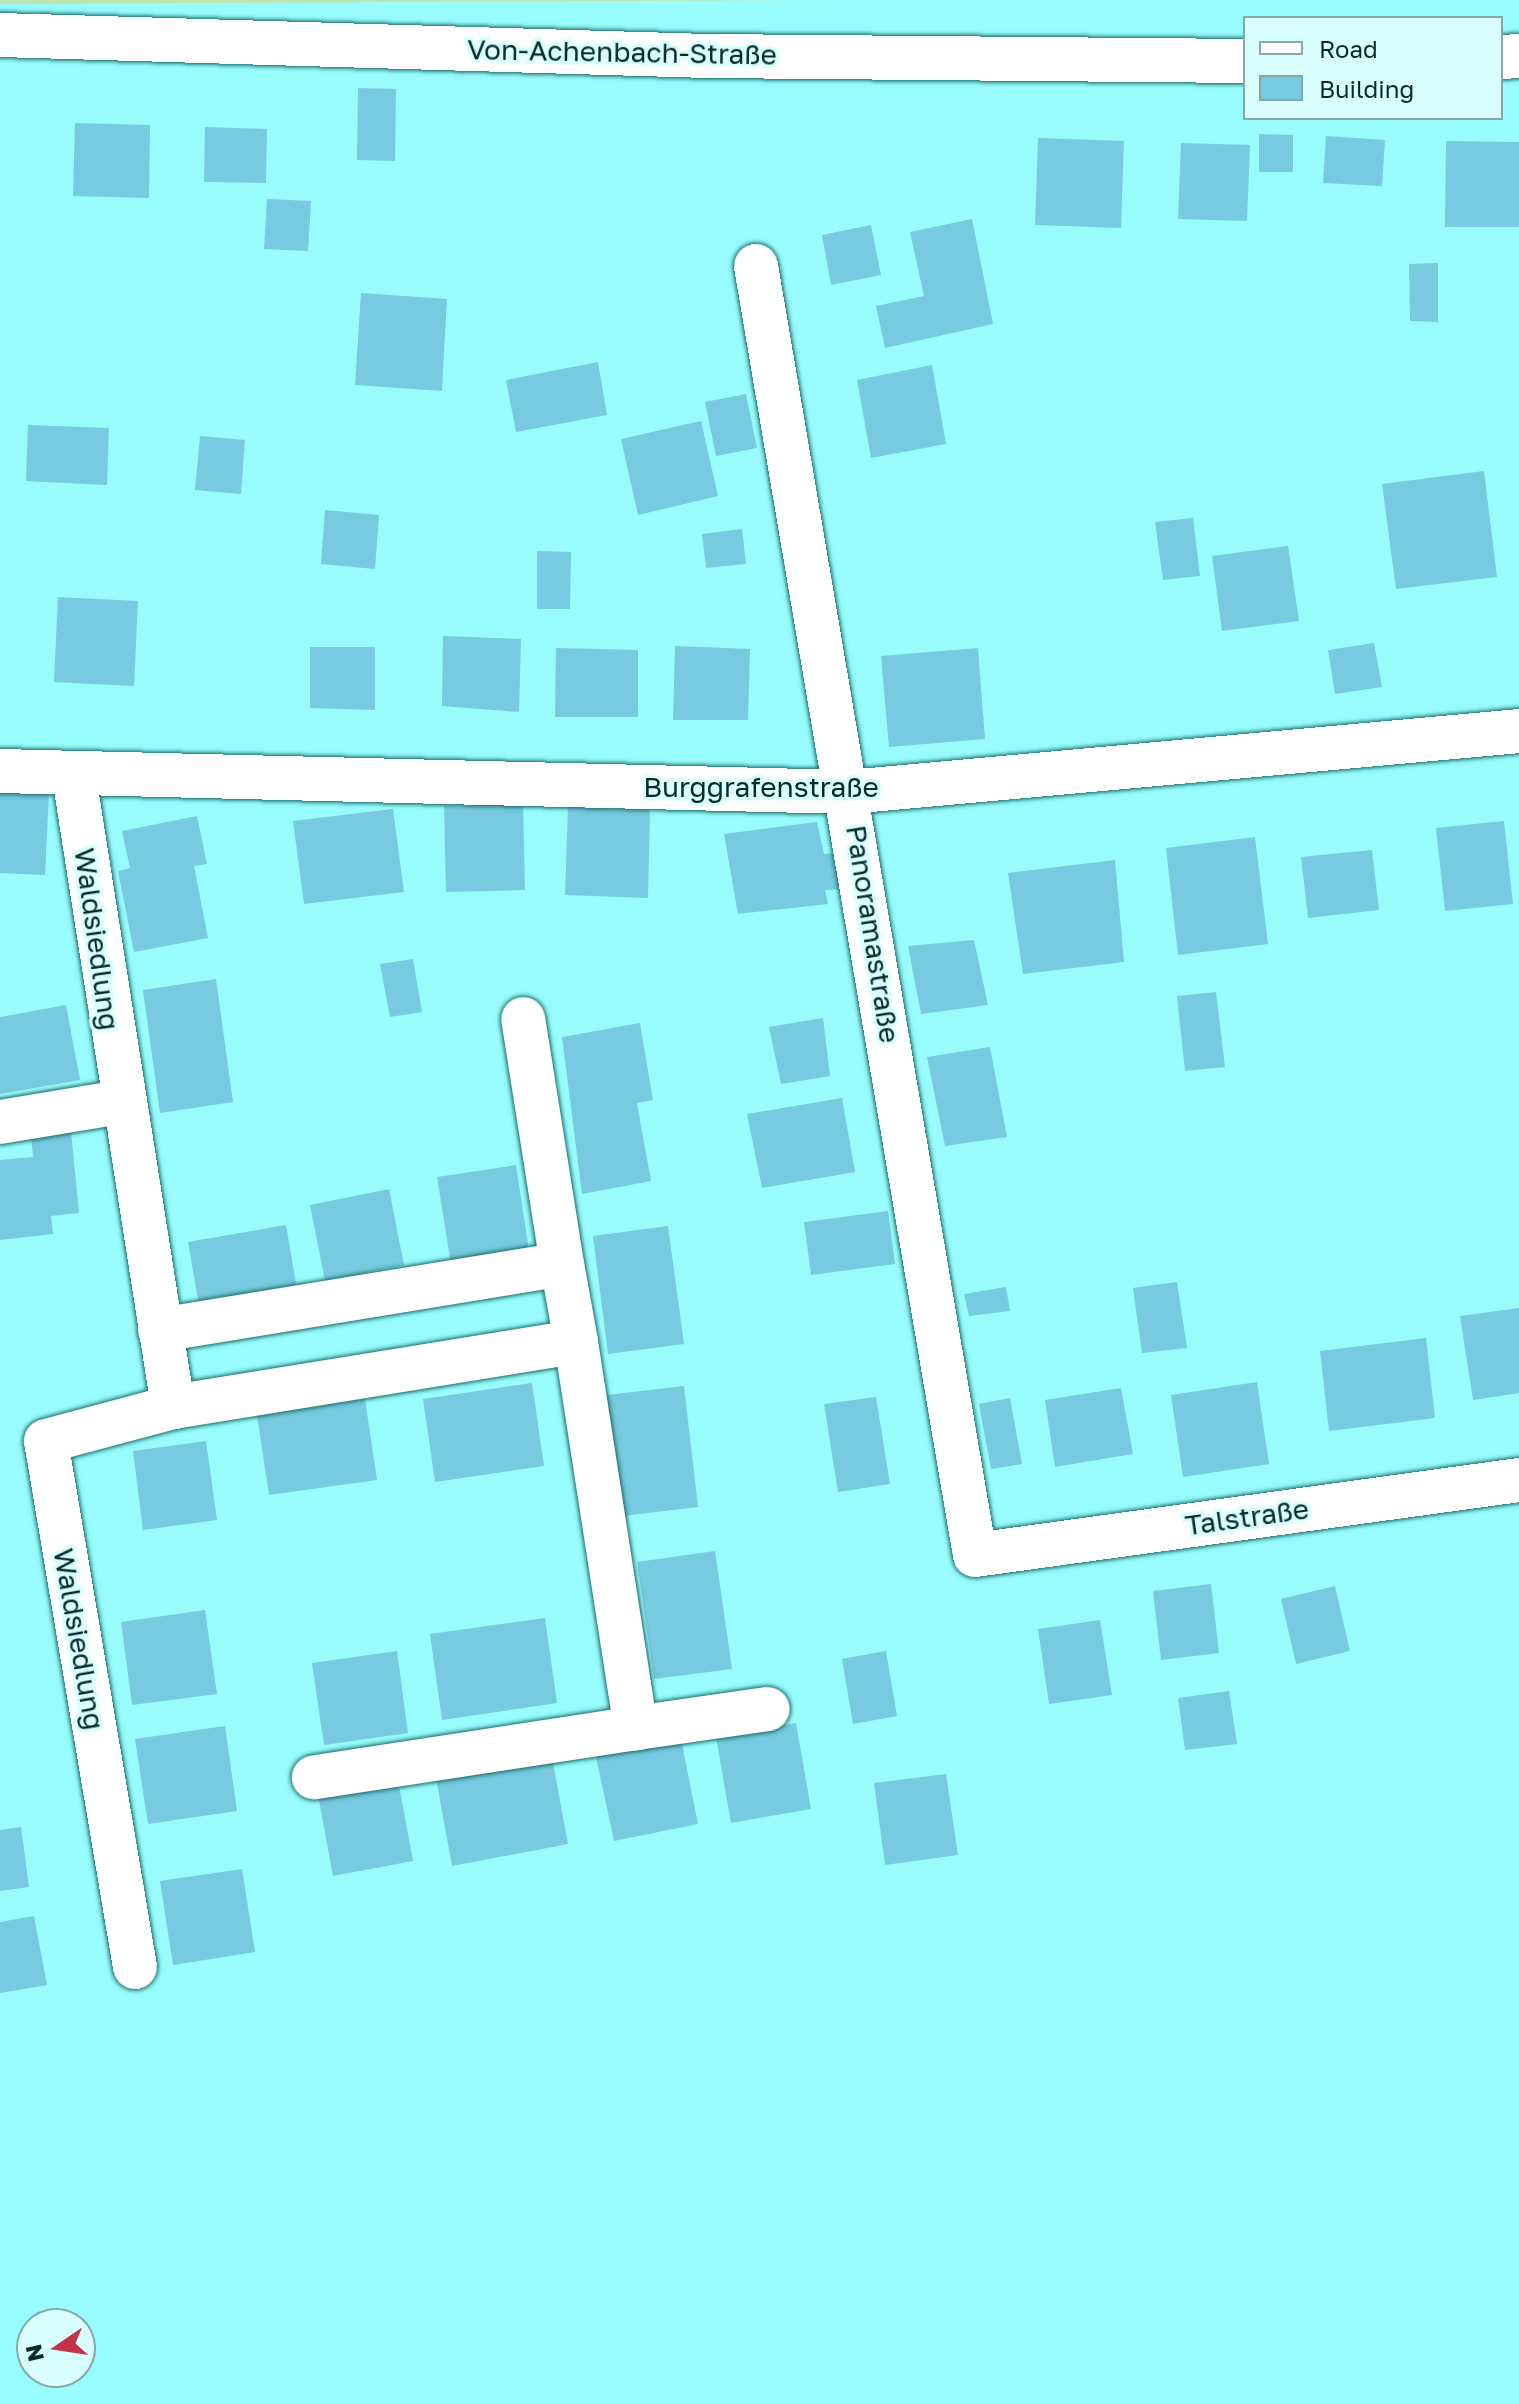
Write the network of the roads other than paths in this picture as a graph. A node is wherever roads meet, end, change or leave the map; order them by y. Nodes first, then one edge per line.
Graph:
1 (0, 35) edge
2 (1243, 61) edge
3 (756, 266) dead end
4 (1519, 731) edge
5 (0, 771) edge
6 (74, 776) junction
7 (849, 792) junction
8 (523, 1019) dead end
9 (121, 1102) junction
10 (0, 1122) edge
11 (562, 1264) junction
12 (160, 1330) junction
13 (576, 1342) junction
14 (173, 1407) junction
15 (1519, 1480) edge
16 (975, 1555) joint
17 (768, 1709) dead end
18 (636, 1728) junction
19 (314, 1777) dead end
20 (135, 1967) dead end

1 - 2 street, Von-Achenbach-Straße
3 - 7 street, Panoramastraße
4 - 7 street, Burggrafenstraße
5 - 6 street, Burggrafenstraße
6 - 7 street, Burggrafenstraße
6 - 9 street, Waldsiedlung
7 - 16 street, Panoramastraße
8 - 11 street
9 - 10 street
9 - 12 street, Waldsiedlung
11 - 12 street
11 - 13 street
12 - 14 street, Waldsiedlung
13 - 14 street, Waldsiedlung
13 - 18 street
14 - 20 street, Waldsiedlung
15 - 16 street, Talstraße
17 - 18 street
18 - 19 street

